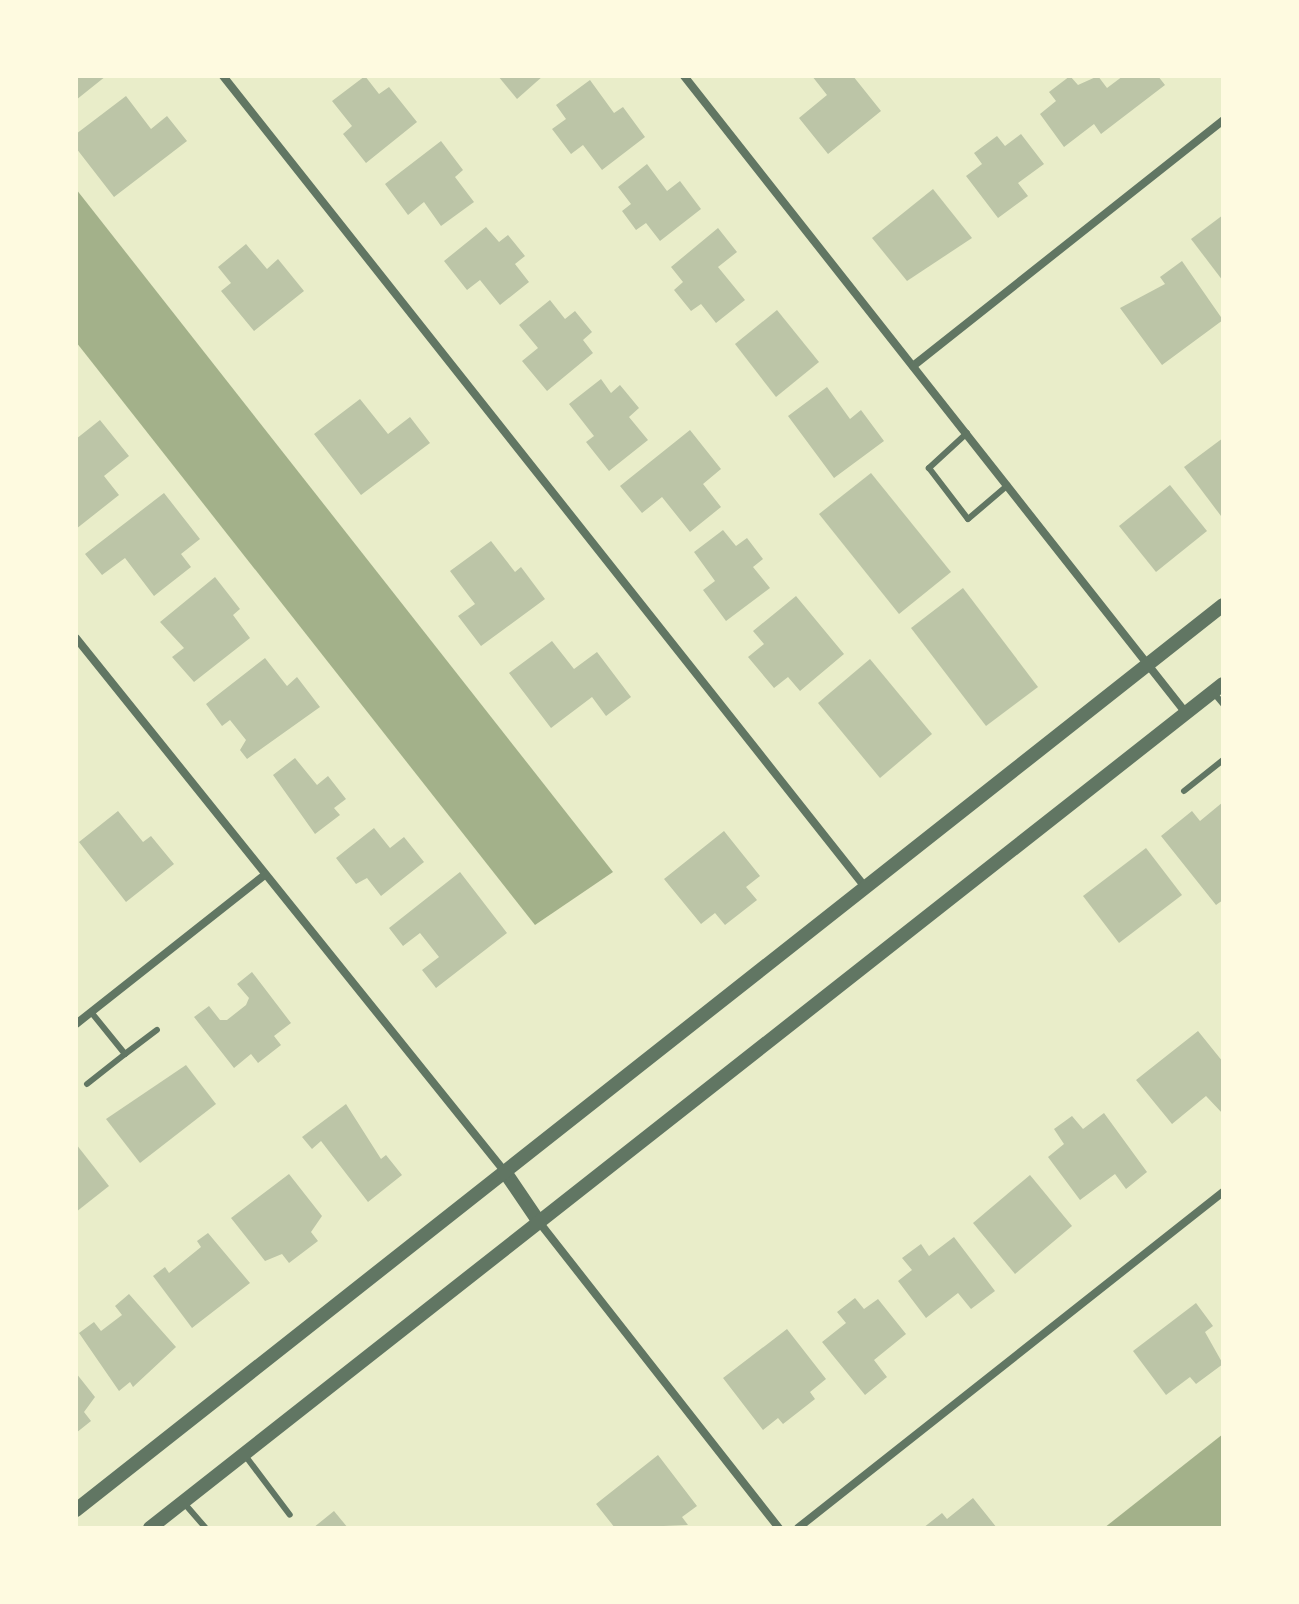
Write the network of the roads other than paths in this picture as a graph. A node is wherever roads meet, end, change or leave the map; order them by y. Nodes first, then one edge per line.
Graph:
1 (223, 76) edge
2 (689, 78) edge
3 (1223, 120) edge
4 (913, 366) junction
5 (967, 433) junction
6 (1008, 485) junction
7 (1223, 605) edge
8 (76, 638) edge
9 (1148, 662) junction
10 (1218, 688) edge
11 (1223, 704) edge
12 (1186, 713) junction
13 (1223, 760) edge
14 (1184, 791) dead end
15 (265, 875) junction
16 (865, 887) junction
17 (91, 1012) junction
18 (76, 1024) edge
19 (157, 1030) dead end
20 (125, 1054) junction
21 (87, 1084) dead end
22 (505, 1172) junction
23 (1223, 1192) edge
24 (539, 1222) junction
25 (244, 1454) junction
26 (183, 1502) junction
27 (76, 1510) edge
28 (290, 1515) dead end
29 (150, 1528) edge
30 (206, 1528) edge
31 (779, 1528) edge
32 (798, 1528) edge

1 - 16 street
2 - 4 street
3 - 4 street
4 - 5 street
5 - 6 street
5 - 6 lane
6 - 9 street
7 - 9 street
8 - 15 street
9 - 12 street
9 - 16 street
10 - 11 lane
10 - 12 street
12 - 24 street
13 - 14 lane
15 - 17 street
15 - 22 street
16 - 22 street
17 - 18 street
17 - 20 lane
19 - 20 lane
20 - 21 lane
22 - 24 street
22 - 27 street
23 - 32 street
24 - 25 street
24 - 31 street
25 - 26 street
25 - 28 lane
26 - 29 street
26 - 30 lane

